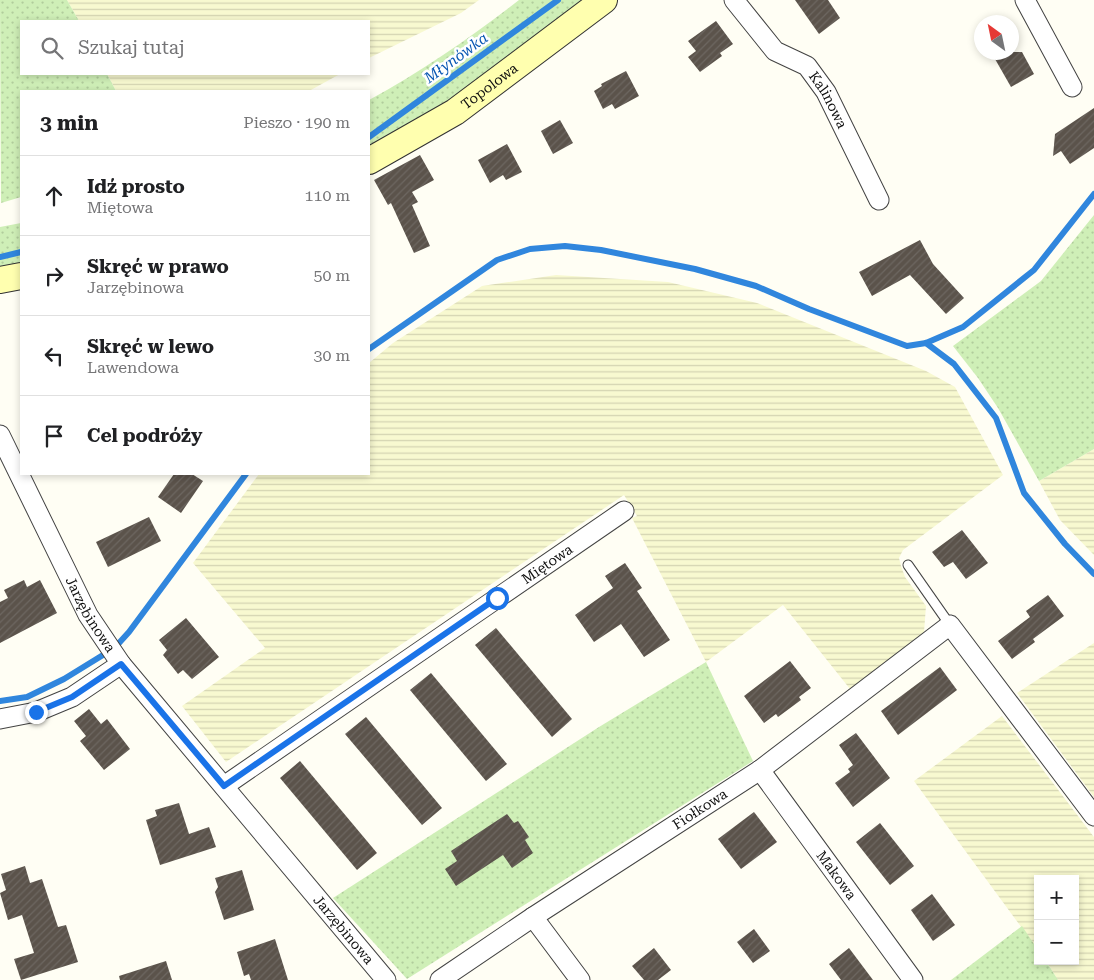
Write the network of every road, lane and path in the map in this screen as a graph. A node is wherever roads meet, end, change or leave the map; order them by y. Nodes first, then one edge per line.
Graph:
1 (604, 0) edge
2 (734, 0) edge
3 (1025, 0) edge
4 (1072, 87) dead end
5 (370, 160) edge
6 (879, 200) dead end
7 (20, 276) edge
8 (0, 280) edge
9 (0, 435) edge
10 (624, 511) dead end
11 (908, 565) dead end
12 (950, 625) junction
13 (121, 664) junction
14 (0, 719) edge
15 (760, 770) junction
16 (224, 786) junction
17 (1094, 816) edge
18 (533, 917) junction
19 (386, 980) edge
20 (440, 980) edge
21 (580, 980) edge
22 (913, 980) edge

1 - 5 street, Topolowa
2 - 6 street, Kalinowa
3 - 4 street
7 - 8 street
9 - 13 street, Jarzębinowa
10 - 16 street, Miętowa
11 - 12 lane
12 - 15 street, Fiołkowa
12 - 17 street
13 - 14 street
13 - 16 street, Jarzębinowa
15 - 18 street, Fiołkowa
15 - 22 street, Makowa
16 - 19 street, Jarzębinowa
18 - 20 street, Fiołkowa
18 - 21 street

